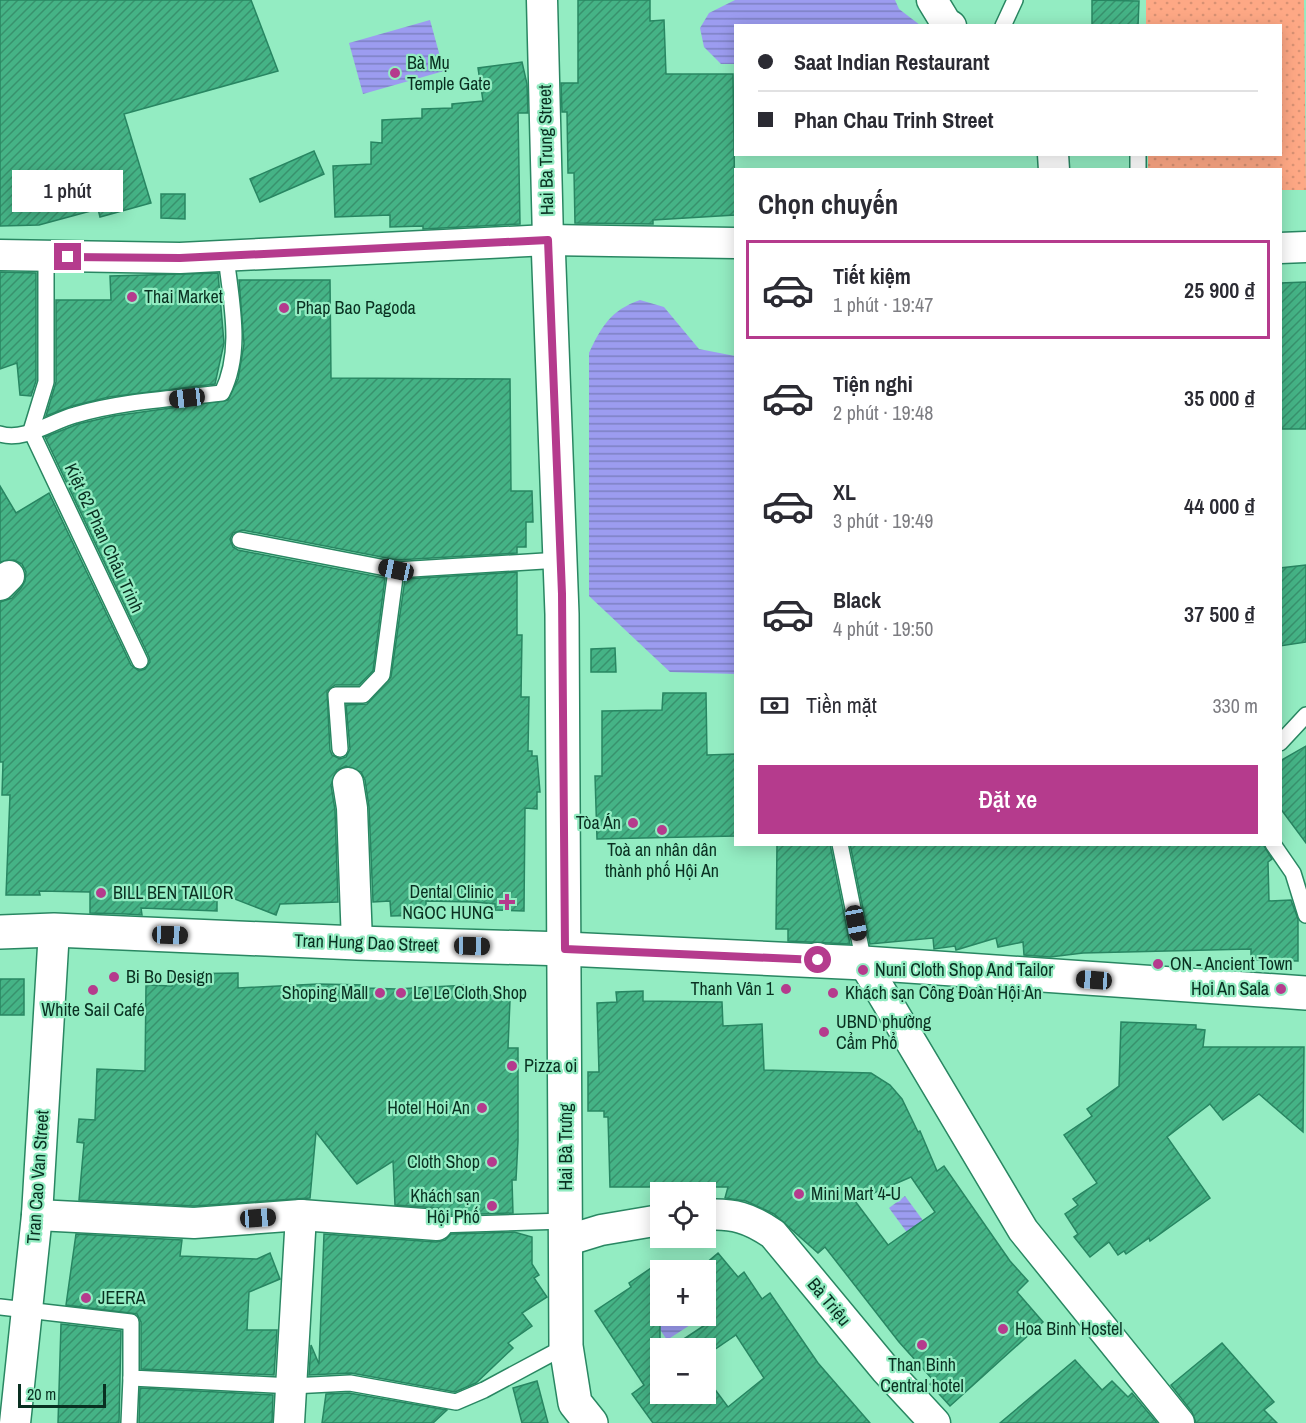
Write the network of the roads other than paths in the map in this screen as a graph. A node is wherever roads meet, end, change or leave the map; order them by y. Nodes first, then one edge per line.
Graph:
1 (542, 0) edge
2 (932, 0) edge
3 (1015, 0) edge
4 (948, 24) edge
5 (1003, 24) edge
6 (548, 240) junction
7 (734, 243) edge
8 (1306, 247) edge
9 (1282, 248) edge
10 (0, 255) edge
11 (46, 256) junction
12 (226, 256) junction
13 (32, 431) junction
14 (0, 434) edge
15 (240, 540) dead end
16 (560, 560) junction
17 (396, 570) junction
18 (140, 661) dead end
19 (1306, 715) edge
20 (1282, 741) edge
21 (340, 749) dead end
22 (348, 783) dead end
23 (840, 846) edge
24 (1274, 846) edge
25 (1306, 915) edge
26 (54, 930) junction
27 (0, 932) edge
28 (357, 943) junction
29 (565, 949) junction
30 (864, 963) junction
31 (1306, 993) edge
32 (716, 1214) edge
33 (37, 1215) junction
34 (301, 1215) junction
35 (650, 1222) edge
36 (437, 1225) joint
37 (565, 1231) junction
38 (13, 1309) edge
39 (566, 1346) junction
40 (130, 1378) junction
41 (292, 1386) junction
42 (15, 1423) edge
43 (129, 1423) edge
44 (289, 1423) edge
45 (591, 1423) edge
46 (935, 1423) edge
47 (1179, 1423) edge

1 - 6 street, Hai Ba Trung Street
2 - 4 street
3 - 5 lane
6 - 7 street
6 - 12 street
6 - 16 main road, Hai Ba Trung Street
8 - 9 street
10 - 11 street
11 - 12 street
11 - 13 lane
12 - 13 lane
13 - 14 lane
13 - 18 lane, Kiệt 62 Phan Châu Trinh
15 - 17 lane
16 - 17 lane
16 - 29 main road, Hai Ba Trung Street
17 - 21 lane
19 - 20 lane
22 - 28 street
23 - 30 lane
24 - 25 lane
26 - 27 main road, Tran Hung Dao Street
26 - 28 main road, Tran Hung Dao Street
26 - 33 street, Tran Cao Van Street
28 - 29 main road, Tran Hung Dao Street
29 - 30 main road, Tran Hung Dao Street
29 - 37 main road, Hai Bà Trưng
30 - 31 main road, Tran Hung Dao Street
30 - 47 street
32 - 46 street, Bà Triệu
33 - 34 street
33 - 38 street, Tran Cao Van Street
34 - 36 street
34 - 41 street
35 - 37 street
36 - 37 lane
37 - 39 main road, Hai Bà Trưng
38 - 40 lane
38 - 42 street, Tran Cao Van Street
39 - 41 lane
39 - 45 main road
40 - 41 lane
40 - 43 lane
41 - 44 street

